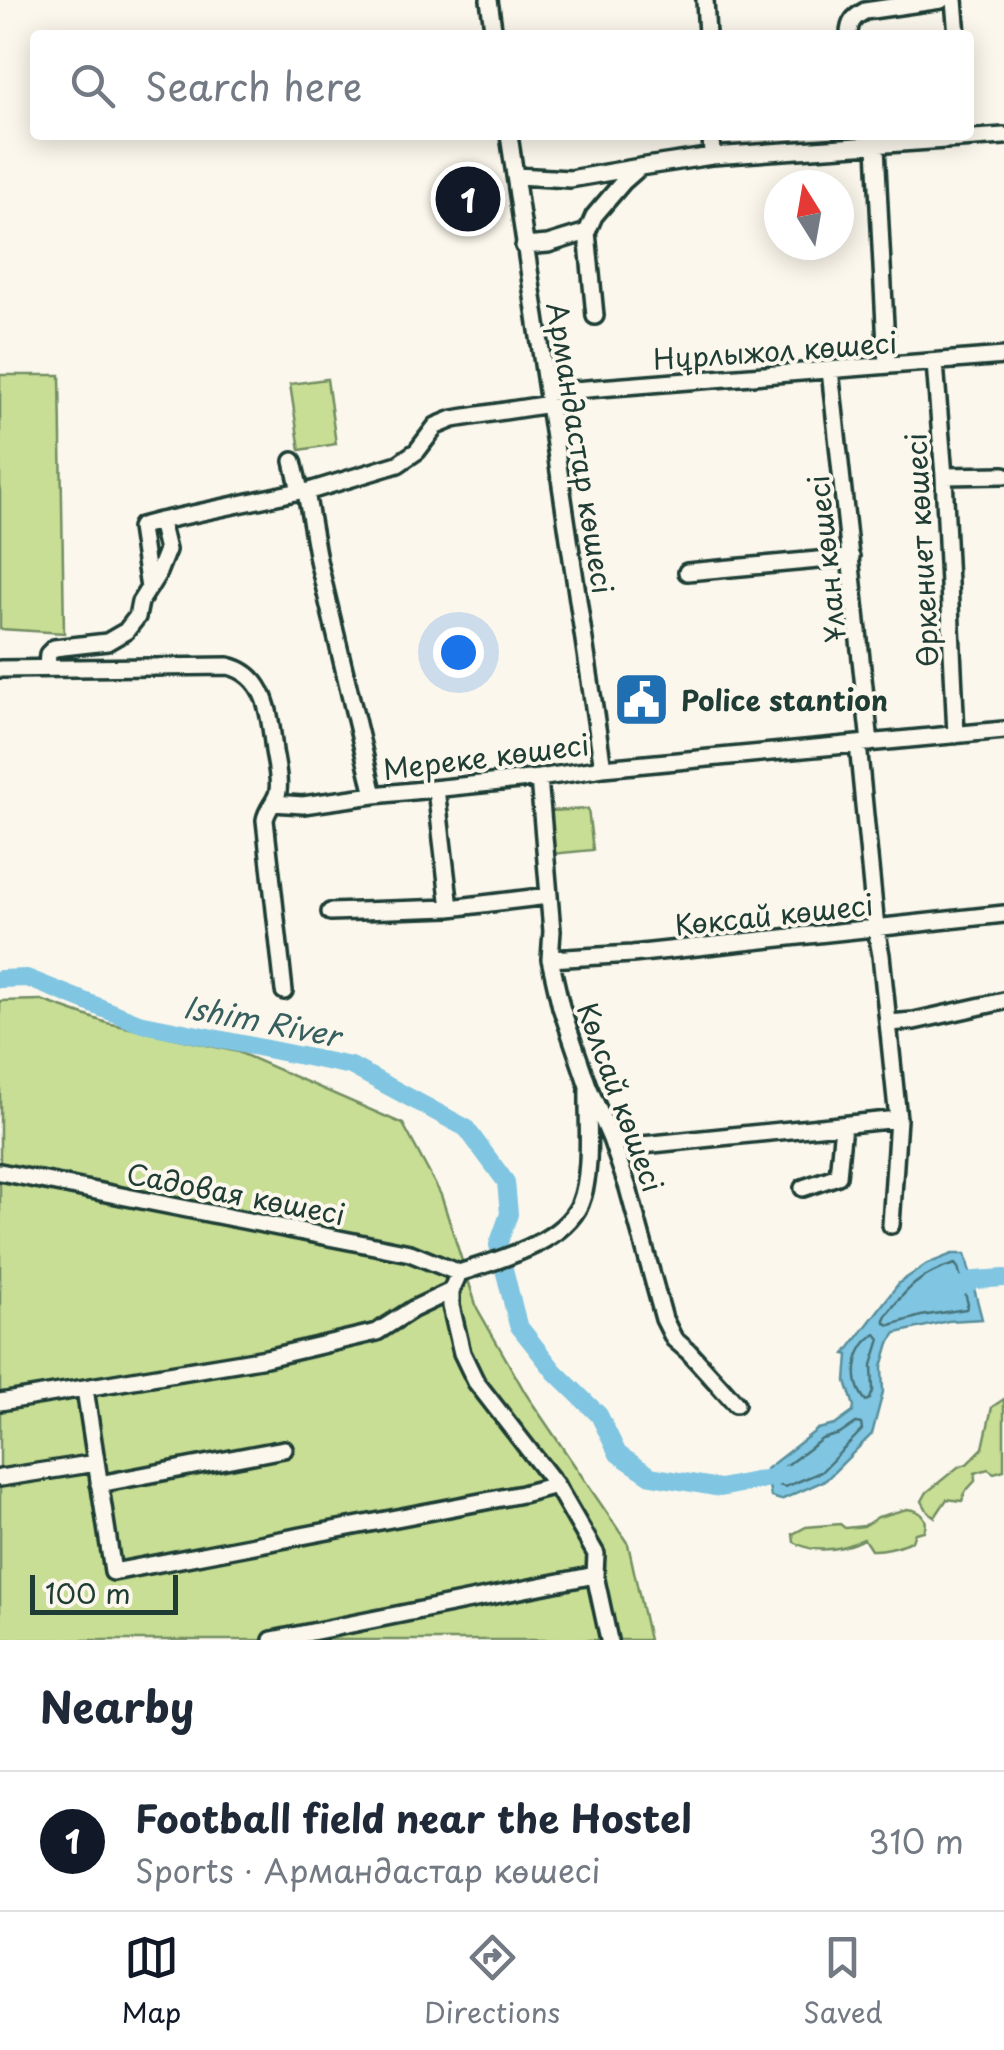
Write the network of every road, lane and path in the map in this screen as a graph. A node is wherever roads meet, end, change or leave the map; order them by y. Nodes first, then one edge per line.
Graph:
1 (489, 0) edge
2 (706, 0) edge
3 (941, 0) edge
4 (954, 0) edge
5 (493, 30) edge
6 (707, 30) edge
7 (849, 30) edge
8 (957, 30) edge
9 (1004, 136) edge
10 (974, 137) edge
11 (510, 140) edge
12 (711, 140) edge
13 (938, 140) edge
14 (852, 141) edge
15 (876, 147) junction
16 (712, 156) junction
17 (640, 167) junction
18 (516, 176) junction
19 (587, 232) junction
20 (524, 246) junction
21 (594, 316) dead end
22 (1004, 356) edge
23 (934, 363) junction
24 (888, 365) junction
25 (830, 370) junction
26 (550, 398) junction
27 (294, 460) dead end
28 (1004, 475) edge
29 (944, 476) junction
30 (303, 492) junction
31 (160, 521) junction
32 (851, 558) junction
33 (688, 572) dead end
34 (148, 588) junction
35 (0, 668) edge
36 (47, 668) junction
37 (1004, 730) edge
38 (956, 735) junction
39 (864, 743) junction
40 (603, 768) junction
41 (539, 778) junction
42 (436, 789) junction
43 (374, 794) junction
44 (273, 803) junction
45 (548, 896) junction
46 (450, 908) junction
47 (330, 912) dead end
48 (1004, 914) edge
49 (876, 928) junction
50 (550, 958) junction
51 (284, 990) dead end
52 (1004, 1001) edge
53 (888, 1023) junction
54 (588, 1086) junction
55 (898, 1119) junction
56 (844, 1125) junction
57 (611, 1139) junction
58 (0, 1172) edge
59 (803, 1188) dead end
60 (891, 1225) dead end
61 (459, 1273) junction
62 (451, 1291) junction
63 (85, 1390) junction
64 (0, 1402) edge
65 (736, 1404) dead end
66 (284, 1449) dead end
67 (96, 1463) junction
68 (0, 1478) edge
69 (99, 1484) junction
70 (556, 1485) junction
71 (596, 1574) junction
72 (272, 1640) edge
73 (609, 1640) edge

1 - 5 street
2 - 6 street
3 - 7 street
4 - 8 street
9 - 10 street
11 - 18 street, Армандастар көшесі
12 - 16 street
13 - 15 street
14 - 15 street
14 - 16 street
15 - 24 street
16 - 17 street
17 - 18 street
17 - 19 street
18 - 20 street, Армандастар көшесі
19 - 20 street
19 - 21 street
20 - 26 street, Армандастар көшесі
22 - 23 street, Нұрлыжол көшесі
23 - 24 street, Нұрлыжол көшесі
23 - 29 street, Өркениет көшесі
24 - 25 street, Нұрлыжол көшесі
25 - 26 street, Нұрлыжол көшесі
25 - 32 street, Ұлан көшесі
26 - 30 street, Нұрлыжол көшесі
26 - 40 street, Армандастар көшесі
27 - 30 street
28 - 29 street
29 - 38 street, Өркениет көшесі
30 - 31 street, Нұрлыжол көшесі
30 - 43 street
31 - 34 street
31 - 34 street
32 - 33 street
32 - 39 street, Ұлан көшесі
34 - 36 street
35 - 36 street
36 - 44 street
37 - 38 street, Мереке көшесі
38 - 39 street, Мереке көшесі
39 - 40 street, Мереке көшесі
39 - 49 street, Ұлан көшесі
40 - 41 street, Мереке көшесі
41 - 42 street, Мереке көшесі
41 - 45 street, Көлсай көшесі
42 - 43 street, Мереке көшесі
42 - 46 street
43 - 44 street, Мереке көшесі
44 - 51 street
45 - 46 street
45 - 50 street, Көлсай көшесі
46 - 47 street
48 - 49 street, Көксай көшесі
49 - 50 street, Көксай көшесі
49 - 53 street, Ұлан көшесі
50 - 54 street, Көлсай көшесі
52 - 53 street
53 - 55 street, Ұлан көшесі
54 - 57 street, Көлсай көшесі
54 - 61 street
55 - 56 street
55 - 60 street, Ұлан көшесі
56 - 57 street
56 - 59 street
57 - 65 street, Көлсай көшесі
58 - 61 street, Садовая көшесі
61 - 62 street
62 - 63 street
62 - 70 street
63 - 64 street
63 - 67 street
66 - 69 street
67 - 68 street
67 - 69 street
69 - 70 street
70 - 71 street
71 - 72 street
71 - 73 street

